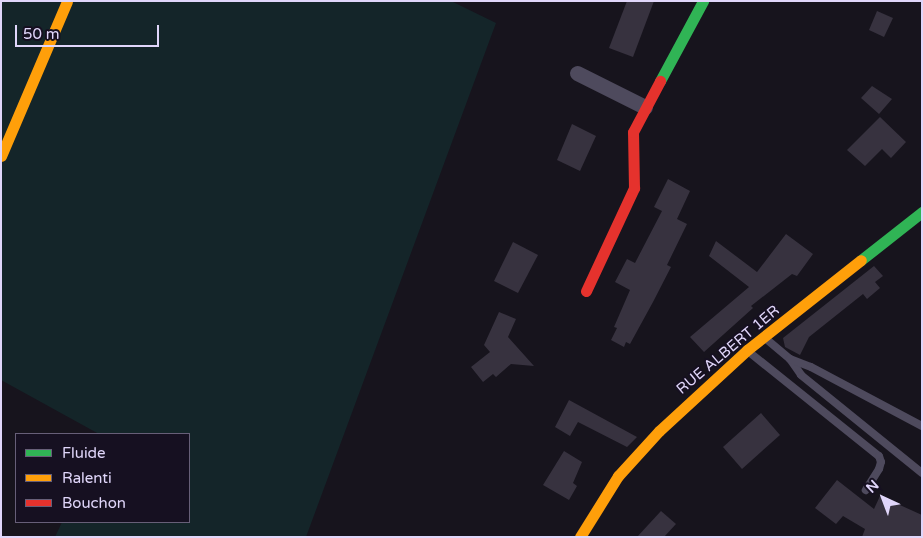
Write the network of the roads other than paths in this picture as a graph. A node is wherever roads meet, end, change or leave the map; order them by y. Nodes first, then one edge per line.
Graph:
1 (68, 1) edge
2 (703, 1) edge
3 (577, 74) dead end
4 (645, 107) junction
5 (1, 156) edge
6 (922, 212) edge
7 (586, 291) dead end
8 (764, 337) junction
9 (747, 350) junction
10 (790, 359) junction
11 (922, 426) edge
12 (922, 473) edge
13 (866, 490) dead end
14 (580, 537) edge

1 - 5 street
2 - 4 street
3 - 4 street
4 - 7 street
6 - 8 street, RUE ALBERT 1ER
8 - 9 street, RUE ALBERT 1ER
8 - 10 lane
9 - 13 lane
9 - 14 street, RUE ALBERT 1ER
10 - 11 lane
10 - 12 lane

